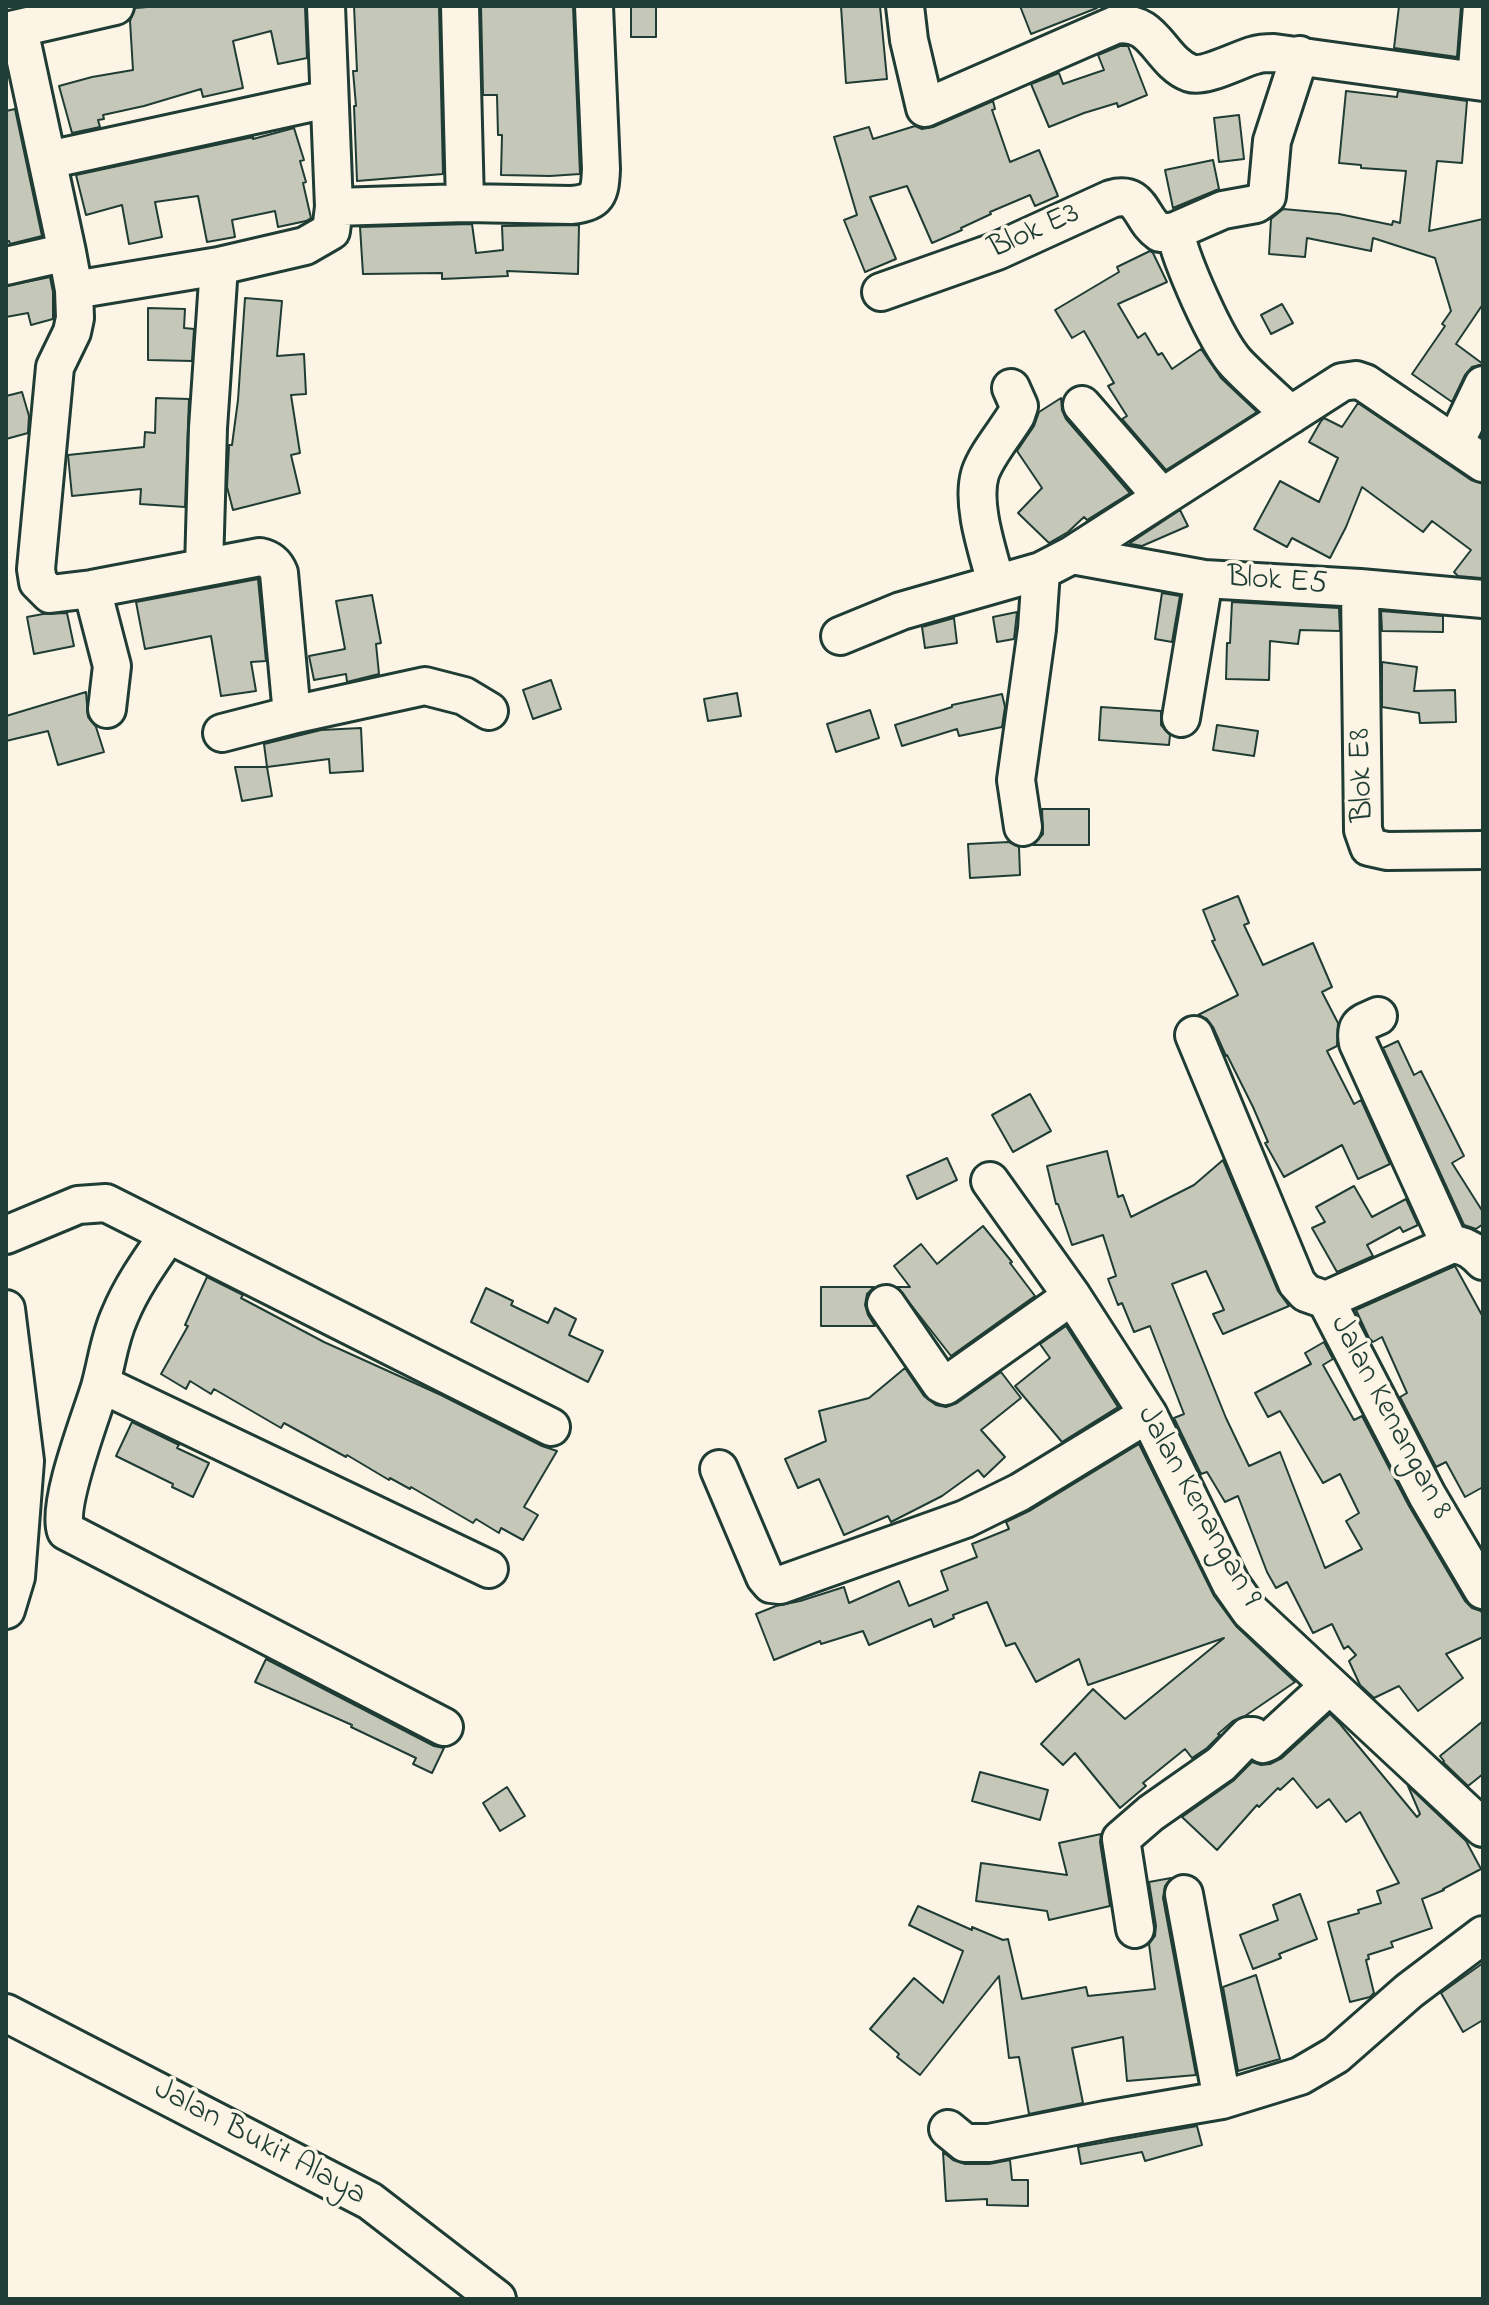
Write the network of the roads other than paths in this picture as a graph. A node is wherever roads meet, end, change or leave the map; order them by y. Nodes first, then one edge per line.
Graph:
1 (115, 6) edge
2 (326, 6) edge
3 (460, 6) edge
4 (594, 6) edge
5 (905, 6) edge
6 (1482, 6) edge
7 (12, 30) edge
8 (1300, 55) junction
9 (1480, 81) edge
10 (328, 99) junction
11 (48, 160) junction
12 (465, 203) junction
13 (334, 207) junction
14 (1175, 231) junction
15 (67, 252) junction
16 (6, 266) edge
17 (219, 266) junction
18 (74, 290) junction
19 (881, 292) dead end
20 (1483, 385) edge
21 (1011, 388) dead end
22 (1082, 405) dead end
23 (1291, 415) junction
24 (1469, 453) edge
25 (1162, 497) junction
26 (1056, 563) junction
27 (204, 567) junction
28 (1204, 579) junction
29 (996, 583) junction
30 (1360, 588) junction
31 (92, 589) junction
32 (1483, 599) edge
33 (840, 636) dead end
34 (107, 709) dead end
35 (489, 711) dead end
36 (292, 715) junction
37 (1181, 718) dead end
38 (222, 733) dead end
39 (1023, 827) dead end
40 (1483, 850) edge
41 (1378, 1016) dead end
42 (1194, 1035) dead end
43 (990, 1181) dead end
44 (6, 1235) edge
45 (168, 1235) junction
46 (1450, 1245) junction
47 (1483, 1261) edge
48 (1072, 1296) junction
49 (1326, 1300) junction
50 (886, 1304) dead end
51 (6, 1309) edge
52 (101, 1384) junction
53 (1148, 1414) junction
54 (551, 1427) dead end
55 (719, 1469) dead end
56 (489, 1569) dead end
57 (1483, 1590) edge
58 (6, 1610) edge
59 (1329, 1686) junction
60 (444, 1727) dead end
61 (1483, 1828) edge
62 (1184, 1894) dead end
63 (1135, 1929) dead end
64 (1483, 1935) edge
65 (6, 2013) edge
66 (1222, 2100) junction
67 (948, 2129) dead end
68 (497, 2299) edge

1 - 7 street
2 - 10 street
3 - 12 street
4 - 12 street
5 - 8 street
6 - 9 street
7 - 11 street
8 - 9 street
8 - 14 street
10 - 11 street
10 - 13 street
11 - 15 street
12 - 13 street
13 - 17 street
14 - 19 street, Blok E3
14 - 23 street
15 - 16 street
15 - 18 street
17 - 18 street
17 - 27 street
18 - 31 street
20 - 24 street
21 - 29 street
22 - 25 street
23 - 24 street
23 - 25 street
25 - 26 street
26 - 28 street, Blok E5
26 - 29 street
26 - 39 street
27 - 31 street
27 - 36 street
28 - 30 street, Blok E5
28 - 37 street
29 - 33 street
30 - 32 street, Blok E5
30 - 40 street, Blok E8
31 - 34 street
35 - 36 street
36 - 38 street
41 - 46 street
42 - 49 street, Jalan Kenangan 8
43 - 48 street, Jalan Kenangan 9
44 - 45 street
45 - 52 street
45 - 54 street
46 - 47 street
46 - 49 street
48 - 50 street
48 - 53 street, Jalan Kenangan 9
49 - 57 street, Jalan Kenangan 8
51 - 58 street
52 - 56 street
52 - 60 street
53 - 55 street
53 - 59 street, Jalan Kenangan 9
59 - 61 street, Jalan Kenangan 9
59 - 63 street
62 - 66 street
64 - 66 street
65 - 68 street, Jalan Bukit Alaya
66 - 67 street

